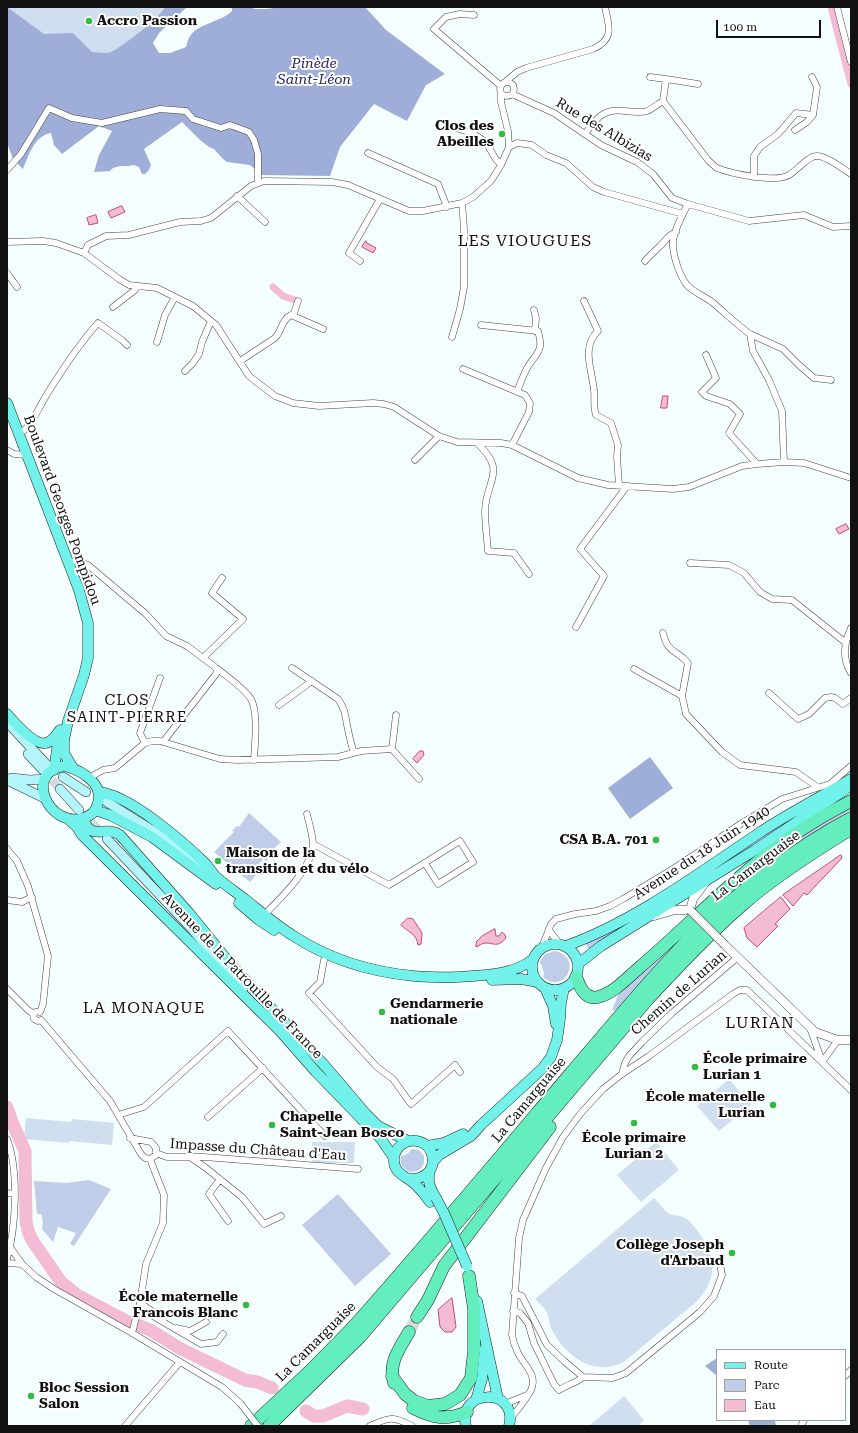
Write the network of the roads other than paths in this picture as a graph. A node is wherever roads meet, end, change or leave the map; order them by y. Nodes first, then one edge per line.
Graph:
1 (605, 7) edge
2 (837, 7) edge
3 (474, 15) dead end
4 (851, 62) edge
5 (517, 72) junction
6 (650, 77) dead end
7 (812, 77) dead end
8 (666, 79) junction
9 (502, 84) junction
10 (512, 84) junction
11 (698, 84) dead end
12 (501, 93) junction
13 (510, 95) junction
14 (520, 98) junction
15 (663, 100) junction
16 (503, 111) junction
17 (813, 115) junction
18 (449, 126) dead end
19 (795, 130) dead end
20 (585, 134) junction
21 (509, 147) junction
22 (368, 153) dead end
23 (501, 165) junction
24 (7, 170) edge
25 (851, 174) edge
26 (754, 176) junction
27 (258, 183) junction
28 (237, 196) junction
29 (380, 199) junction
30 (462, 203) junction
31 (688, 204) junction
32 (447, 207) junction
33 (683, 214) junction
34 (265, 222) dead end
35 (851, 226) edge
36 (676, 232) junction
37 (7, 242) edge
38 (84, 253) junction
39 (360, 261) dead end
40 (645, 261) dead end
41 (7, 273) edge
42 (137, 286) junction
43 (17, 287) dead end
44 (175, 297) junction
45 (298, 301) dead end
46 (584, 301) dead end
47 (113, 307) dead end
48 (534, 310) dead end
49 (293, 316) junction
50 (211, 321) junction
51 (481, 325) dead end
52 (323, 329) dead end
53 (535, 331) junction
54 (750, 334) junction
55 (452, 337) dead end
56 (156, 342) dead end
57 (126, 345) dead end
58 (706, 355) dead end
59 (240, 361) junction
60 (463, 369) dead end
61 (185, 371) dead end
62 (830, 380) dead end
63 (517, 392) junction
64 (7, 403) edge
65 (20, 435) junction
66 (439, 436) junction
67 (477, 443) junction
68 (512, 445) junction
69 (7, 450) edge
70 (27, 455) junction
71 (415, 460) dead end
72 (784, 462) junction
73 (757, 464) junction
74 (851, 478) edge
75 (619, 486) junction
76 (627, 486) junction
77 (68, 562) junction
78 (690, 563) dead end
79 (529, 574) dead end
80 (222, 578) dead end
81 (576, 627) dead end
82 (851, 628) edge
83 (663, 632) dead end
84 (846, 643) junction
85 (203, 658) junction
86 (216, 667) junction
87 (292, 668) dead end
88 (634, 669) dead end
89 (851, 673) edge
90 (160, 678) dead end
91 (312, 681) junction
92 (769, 693) dead end
93 (682, 696) junction
94 (851, 698) edge
95 (278, 705) dead end
96 (7, 714) edge
97 (396, 715) dead end
98 (68, 721) junction
99 (7, 722) edge
100 (60, 730) junction
101 (7, 731) edge
102 (163, 742) junction
103 (145, 743) junction
104 (392, 748) junction
105 (354, 753) junction
106 (254, 760) junction
107 (851, 766) edge
108 (73, 768) junction
109 (47, 771) junction
110 (63, 777) dead end
111 (89, 778) junction
112 (419, 779) dead end
113 (851, 779) edge
114 (7, 780) edge
115 (851, 786) edge
116 (816, 788) junction
117 (60, 789) tunnel mouth
118 (86, 792) dead end
119 (99, 792) junction
120 (44, 798) junction
121 (851, 801) edge
122 (107, 802) dead end
123 (95, 810) junction
124 (81, 814) junction
125 (307, 814) dead end
126 (67, 818) junction
127 (851, 818) edge
128 (851, 829) edge
129 (107, 839) tunnel mouth
130 (313, 844) junction
131 (7, 849) edge
132 (425, 863) junction
133 (215, 875) junction
134 (708, 879) junction
135 (676, 894) junction
136 (32, 897) junction
137 (7, 900) edge
138 (690, 910) junction
139 (262, 918) junction
140 (644, 920) junction
141 (192, 929) junction
142 (549, 929) junction
143 (703, 942) junction
144 (563, 945) junction
145 (542, 947) junction
146 (738, 957) junction
147 (324, 960) junction
148 (532, 960) junction
149 (578, 964) junction
150 (233, 967) junction
151 (576, 977) junction
152 (541, 985) junction
153 (564, 988) junction
154 (7, 989) edge
155 (37, 1013) junction
156 (810, 1028) junction
157 (280, 1031) junction
158 (558, 1031) junction
159 (838, 1040) junction
160 (850, 1041) edge
161 (822, 1062) junction
162 (326, 1067) junction
163 (262, 1068) junction
164 (316, 1072) junction
165 (460, 1072) dead end
166 (622, 1074) junction
167 (851, 1090) edge
168 (118, 1115) junction
169 (208, 1117) dead end
170 (481, 1125) junction
171 (325, 1136) dead end
172 (130, 1138) junction
173 (7, 1139) edge
174 (408, 1141) junction
175 (148, 1142) junction
176 (427, 1146) junction
177 (140, 1152) junction
178 (156, 1153) junction
179 (190, 1157) junction
180 (394, 1158) junction
181 (150, 1159) junction
182 (432, 1166) junction
183 (358, 1169) dead end
184 (220, 1179) junction
185 (409, 1179) junction
186 (7, 1193) edge
187 (15, 1194) junction
188 (433, 1200) junction
189 (281, 1216) dead end
190 (228, 1221) dead end
191 (10, 1247) junction
192 (7, 1259) edge
193 (7, 1263) edge
194 (22, 1264) junction
195 (720, 1264) dead end
196 (468, 1271) junction
197 (514, 1293) junction
198 (139, 1306) junction
199 (513, 1311) junction
200 (417, 1317) tunnel mouth
201 (206, 1322) dead end
202 (409, 1332) tunnel mouth
203 (132, 1333) junction
204 (223, 1334) dead end
205 (485, 1340) junction
206 (180, 1362) junction
207 (392, 1376) junction
208 (583, 1377) junction
209 (529, 1394) junction
210 (476, 1400) junction
211 (502, 1402) junction
212 (465, 1422) edge
213 (510, 1422) edge
214 (125, 1426) edge
215 (251, 1426) edge
216 (258, 1426) edge
217 (269, 1426) edge
218 (370, 1426) edge
219 (412, 1426) edge

1 - 5 street
2 - 4 street
3 - 9 street
5 - 9 street
5 - 10 street
6 - 8 street
7 - 17 street
8 - 11 street
8 - 15 street
9 - 10 street
9 - 12 street
10 - 13 street
10 - 14 street
12 - 13 street
12 - 16 street
13 - 14 street, Rue des Albizias
13 - 16 street
14 - 20 street, Rue des Albizias
15 - 20 street
15 - 26 street
16 - 21 street
17 - 19 street
17 - 26 street
18 - 23 street
20 - 31 street, Rue des Albizias
21 - 23 street
21 - 33 street
22 - 32 street
23 - 30 street
24 - 27 street
25 - 26 street
27 - 28 street
27 - 29 street
28 - 34 street
28 - 38 street
29 - 32 street
29 - 39 street
30 - 32 street
30 - 55 street
31 - 33 street
31 - 35 street, Rue des Albizias
33 - 36 street
36 - 40 street
36 - 54 street
37 - 38 street
38 - 42 street
41 - 43 street
42 - 44 street
42 - 47 street
44 - 50 street
44 - 56 street
45 - 49 street
46 - 75 street
48 - 53 street
49 - 52 street
49 - 59 street
50 - 59 street
50 - 61 street
51 - 53 street
53 - 63 street
54 - 62 street
54 - 72 street
57 - 65 street
58 - 73 street
59 - 66 street
60 - 63 street
63 - 68 street
64 - 65 main road, Boulevard Georges Pompidou
65 - 70 main road, Boulevard Georges Pompidou
66 - 67 street
66 - 71 street
67 - 68 street
67 - 79 street
68 - 75 street
69 - 70 street
70 - 77 main road, Boulevard Georges Pompidou
72 - 73 street
72 - 74 street
73 - 76 street
75 - 76 street
76 - 81 street
77 - 85 street
77 - 98 main road, Boulevard Georges Pompidou
78 - 84 street
80 - 85 street
82 - 84 street
83 - 93 street
84 - 89 street
85 - 86 street
86 - 102 street
86 - 106 street
87 - 91 street
88 - 93 street
90 - 103 street
91 - 95 street
91 - 105 street
92 - 94 street
93 - 116 street
96 - 100 main road, Boulevard Georges Pompidou
97 - 104 street
98 - 100 main road, Boulevard Georges Pompidou
98 - 108 main road, Boulevard Georges Pompidou
99 - 109 main road
100 - 109 main road
101 - 109 main road
102 - 103 street
102 - 106 street
103 - 111 street
104 - 105 street
104 - 112 street
105 - 106 street
107 - 116 street
108 - 109 main road
108 - 111 main road
109 - 114 main road
109 - 120 main road
110 - 118 main road
111 - 119 main road
113 - 135 main road, Avenue du 18 Juin 1940
114 - 120 main road
115 - 134 main road, Avenue du 18 Juin 1940
116 - 142 street
117 - 124 main road
119 - 123 main road
119 - 133 main road
120 - 126 main road
121 - 151 highway
122 - 133 main road
123 - 124 main road
123 - 139 main road
124 - 126 main road
124 - 150 main road
125 - 130 street
126 - 157 main road, Avenue de la Patrouille de France
127 - 215 highway, La Camarguaise
128 - 143 highway, La Camarguaise
129 - 141 main road
130 - 132 street
130 - 139 street
131 - 136 street
132 - 132 street
133 - 139 main road
134 - 135 main road, Avenue du 18 Juin 1940
134 - 138 street
135 - 138 street
135 - 140 main road, Avenue du 18 Juin 1940
135 - 144 main road, Avenue du 18 Juin 1940
136 - 137 street
136 - 155 street
138 - 140 street
138 - 146 street, bridge
139 - 147 main road
139 - 148 main road
140 - 149 main road, Avenue du 18 Juin 1940
141 - 150 main road
141 - 157 main road
142 - 144 street
142 - 145 street
143 - 200 highway
143 - 217 highway, La Camarguaise
144 - 145 main road
144 - 149 main road
145 - 148 main road
146 - 156 street
146 - 166 street, Chemin de Lurian
147 - 152 main road
147 - 165 street
148 - 152 main road
149 - 151 main road
150 - 162 main road
151 - 153 main road
152 - 153 main road
152 - 158 main road
153 - 158 main road
154 - 155 street
155 - 168 street
156 - 159 street
156 - 161 street
157 - 164 main road, Avenue de la Patrouille de France
158 - 170 main road
159 - 160 street
159 - 161 street
161 - 166 street
161 - 167 street
162 - 164 main road
162 - 174 main road
163 - 168 street
163 - 169 street
163 - 171 street
164 - 180 main road, Avenue de la Patrouille de France
166 - 197 street
168 - 172 street
170 - 176 main road
170 - 182 main road
172 - 175 street
172 - 177 street
173 - 187 street
174 - 176 main road
174 - 180 main road
175 - 177 street
175 - 178 street
176 - 182 main road
177 - 181 street
178 - 179 street, Impasse du Château d'Eau
178 - 181 street
179 - 183 street, Impasse du Château d'Eau
179 - 184 street
180 - 185 main road
181 - 198 street
182 - 185 main road
182 - 188 main road
184 - 189 street
184 - 190 street
185 - 188 main road
186 - 187 street
187 - 191 street
188 - 196 main road, bridge
191 - 192 street
191 - 194 street
193 - 194 street
194 - 203 street
195 - 208 street
196 - 205 main road
196 - 207 highway
197 - 199 street
197 - 208 street
198 - 201 street
198 - 203 street
198 - 204 street
199 - 208 street
199 - 209 street
202 - 207 highway
203 - 206 street
205 - 210 main road
205 - 211 main road
206 - 214 street
206 - 216 street, bridge
207 - 212 highway
209 - 211 street
209 - 213 street
210 - 211 main road
210 - 212 main road
211 - 213 main road
218 - 219 street

